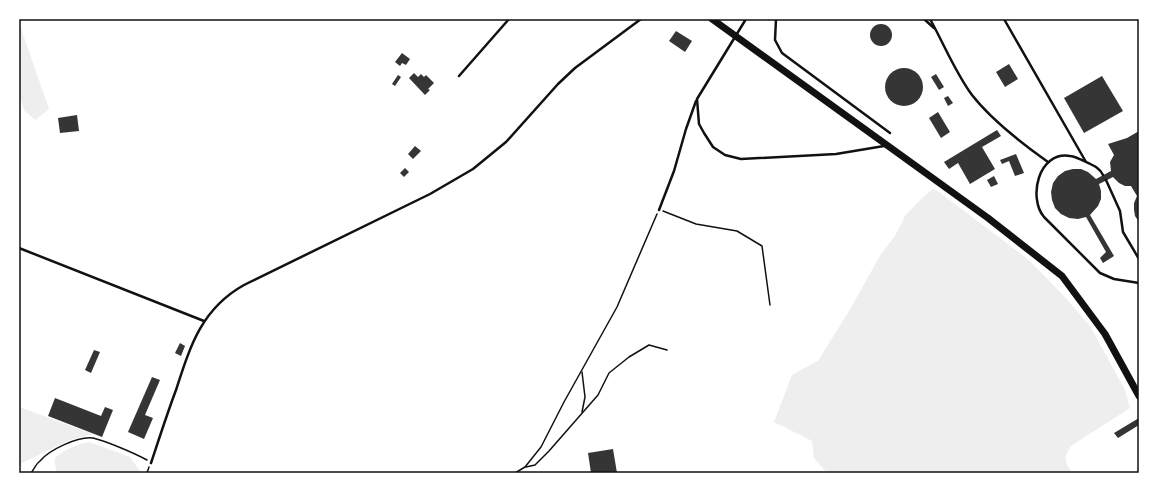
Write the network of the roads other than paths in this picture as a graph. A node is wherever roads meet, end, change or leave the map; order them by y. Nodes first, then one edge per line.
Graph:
1 (509, 19) edge
2 (641, 19) edge
3 (712, 19) edge
4 (746, 19) edge
5 (776, 19) edge
6 (924, 19) edge
7 (930, 19) edge
8 (1004, 19) edge
9 (937, 31) junction
10 (458, 76) dead end
11 (697, 99) junction
12 (890, 133) dead end
13 (887, 146) junction
14 (1048, 162) junction
15 (1087, 162) junction
16 (1103, 175) dead end
17 (1106, 180) dead end
18 (659, 210) road end
19 (19, 248) edge
20 (1139, 259) edge
21 (1139, 283) edge
22 (204, 321) junction
23 (1139, 396) edge
24 (151, 463) road end

1 - 10 lane
2 - 22 lane
3 - 13 street
4 - 11 lane
5 - 12 lane
6 - 9 lane
7 - 9 lane
8 - 15 lane
9 - 14 lane
11 - 13 lane
11 - 18 lane
13 - 23 street
14 - 15 lane
14 - 21 lane
15 - 16 lane
17 - 20 lane
19 - 22 lane
22 - 24 lane

